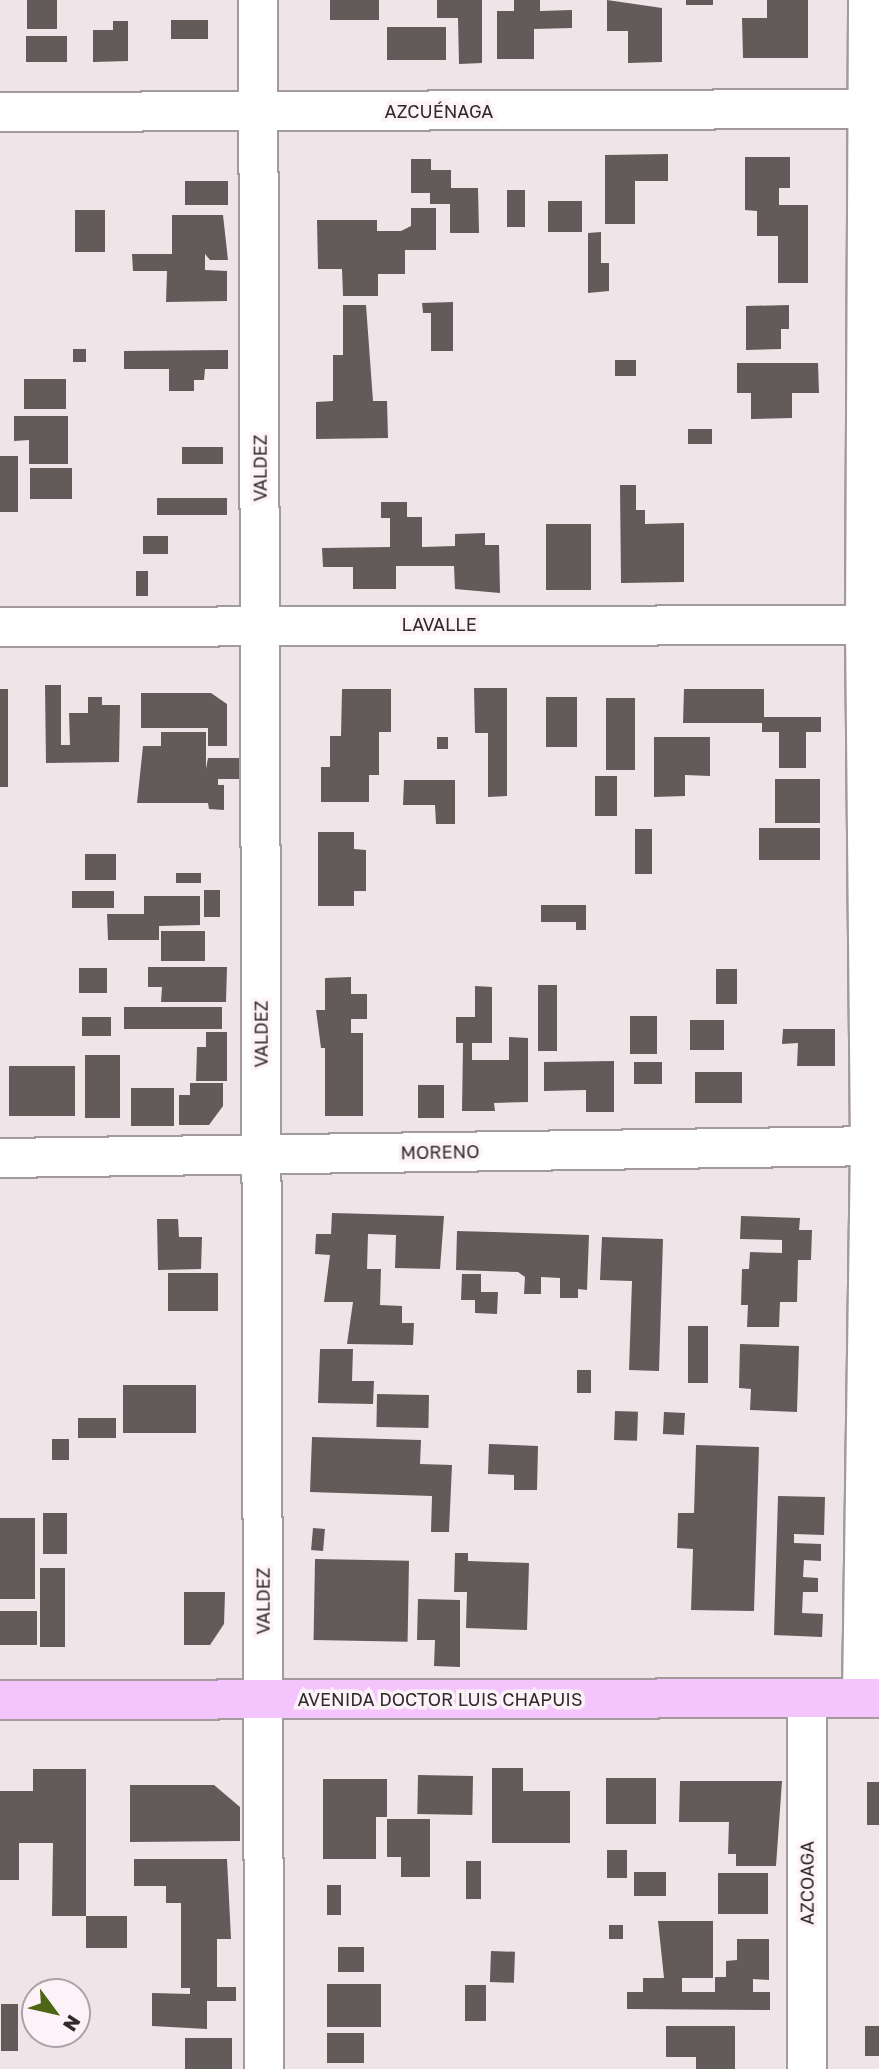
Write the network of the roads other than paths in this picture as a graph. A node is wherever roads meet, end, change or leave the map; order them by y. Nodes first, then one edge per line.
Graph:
1 (258, 0) edge
2 (869, 0) edge
3 (874, 109) edge
4 (259, 111) junction
5 (0, 113) edge
6 (260, 624) junction
7 (872, 625) edge
8 (0, 627) edge
9 (874, 1146) edge
10 (261, 1154) junction
11 (0, 1158) edge
12 (807, 1698) junction
13 (870, 1698) edge
14 (263, 1699) junction
15 (0, 1700) edge
16 (264, 2069) edge
17 (807, 2069) edge

1 - 4 street, VALDEZ
2 - 3 street
3 - 4 street, AZCUÉNAGA
3 - 7 street
4 - 5 street, AZCUÉNAGA
4 - 6 street, VALDEZ
6 - 7 street, LAVALLE
6 - 8 street, LAVALLE
6 - 10 street, VALDEZ
7 - 9 street
9 - 10 street, MORENO
9 - 13 street
10 - 11 street, MORENO
10 - 14 street, VALDEZ
12 - 13 main road, AVENIDA DOCTOR LUIS CHAPUIS
12 - 14 main road, AVENIDA DOCTOR LUIS CHAPUIS
12 - 17 street, AZCOAGA
14 - 15 main road, AVENIDA DOCTOR LUIS CHAPUIS
14 - 16 street, VALDEZ

